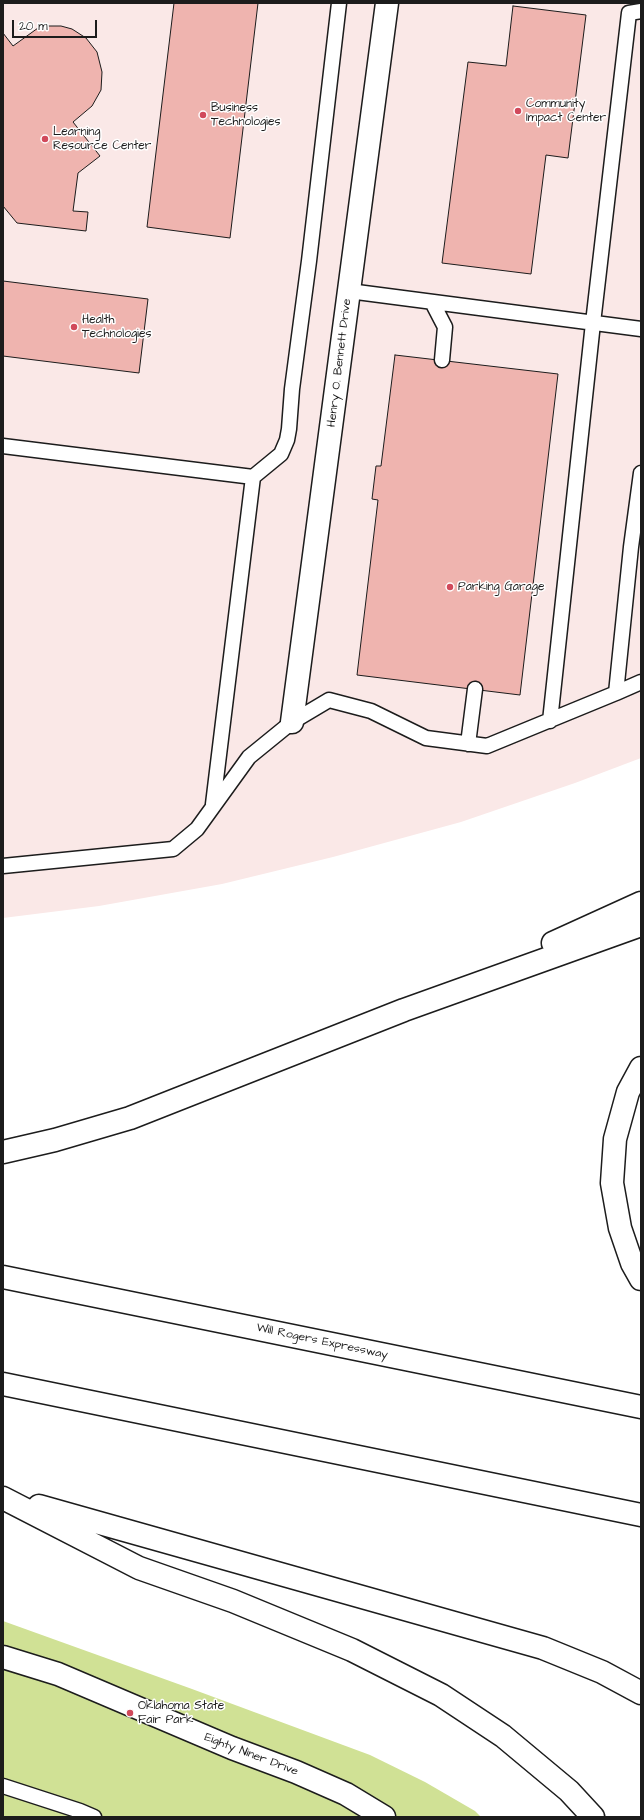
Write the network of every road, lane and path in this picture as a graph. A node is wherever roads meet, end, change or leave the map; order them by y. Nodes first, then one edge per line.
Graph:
1 (339, 3) edge
2 (387, 3) edge
3 (641, 11) edge
4 (349, 291) junction
5 (432, 302) junction
6 (593, 323) junction
7 (641, 329) edge
8 (442, 360) dead end
9 (3, 446) edge
10 (641, 473) edge
11 (253, 477) junction
12 (636, 544) edge
13 (641, 682) edge
14 (475, 689) dead end
15 (616, 693) junction
16 (550, 721) junction
17 (292, 722) junction
18 (468, 744) junction
19 (213, 806) junction
20 (3, 866) edge
21 (641, 903) edge
22 (641, 925) edge
23 (404, 1010) junction
24 (641, 1068) edge
25 (3, 1152) edge
26 (3, 1277) edge
27 (641, 1279) edge
28 (3, 1384) edge
29 (641, 1407) edge
30 (3, 1497) edge
31 (641, 1515) edge
32 (3, 1657) edge
33 (641, 1693) edge
34 (3, 1786) edge
35 (94, 1817) edge
36 (384, 1817) edge
37 (593, 1817) edge

1 - 11 lane
2 - 4 main road, Henry O. Bennett Drive
3 - 6 lane
4 - 5 lane
4 - 17 main road, Henry O. Bennett Drive
5 - 6 lane
5 - 8 lane
6 - 7 lane
6 - 16 lane
9 - 11 lane
10 - 12 lane
11 - 19 lane
12 - 15 lane
13 - 15 lane
14 - 18 lane
15 - 16 lane
16 - 18 lane
17 - 18 lane
17 - 19 lane
19 - 20 lane
21 - 23 main road
22 - 23 main road
23 - 25 main road
24 - 27 main road
26 - 29 main road, Will Rogers Expressway
28 - 31 main road
30 - 33 main road
30 - 37 main road
32 - 36 main road, Eighty Niner Drive
34 - 35 lane

